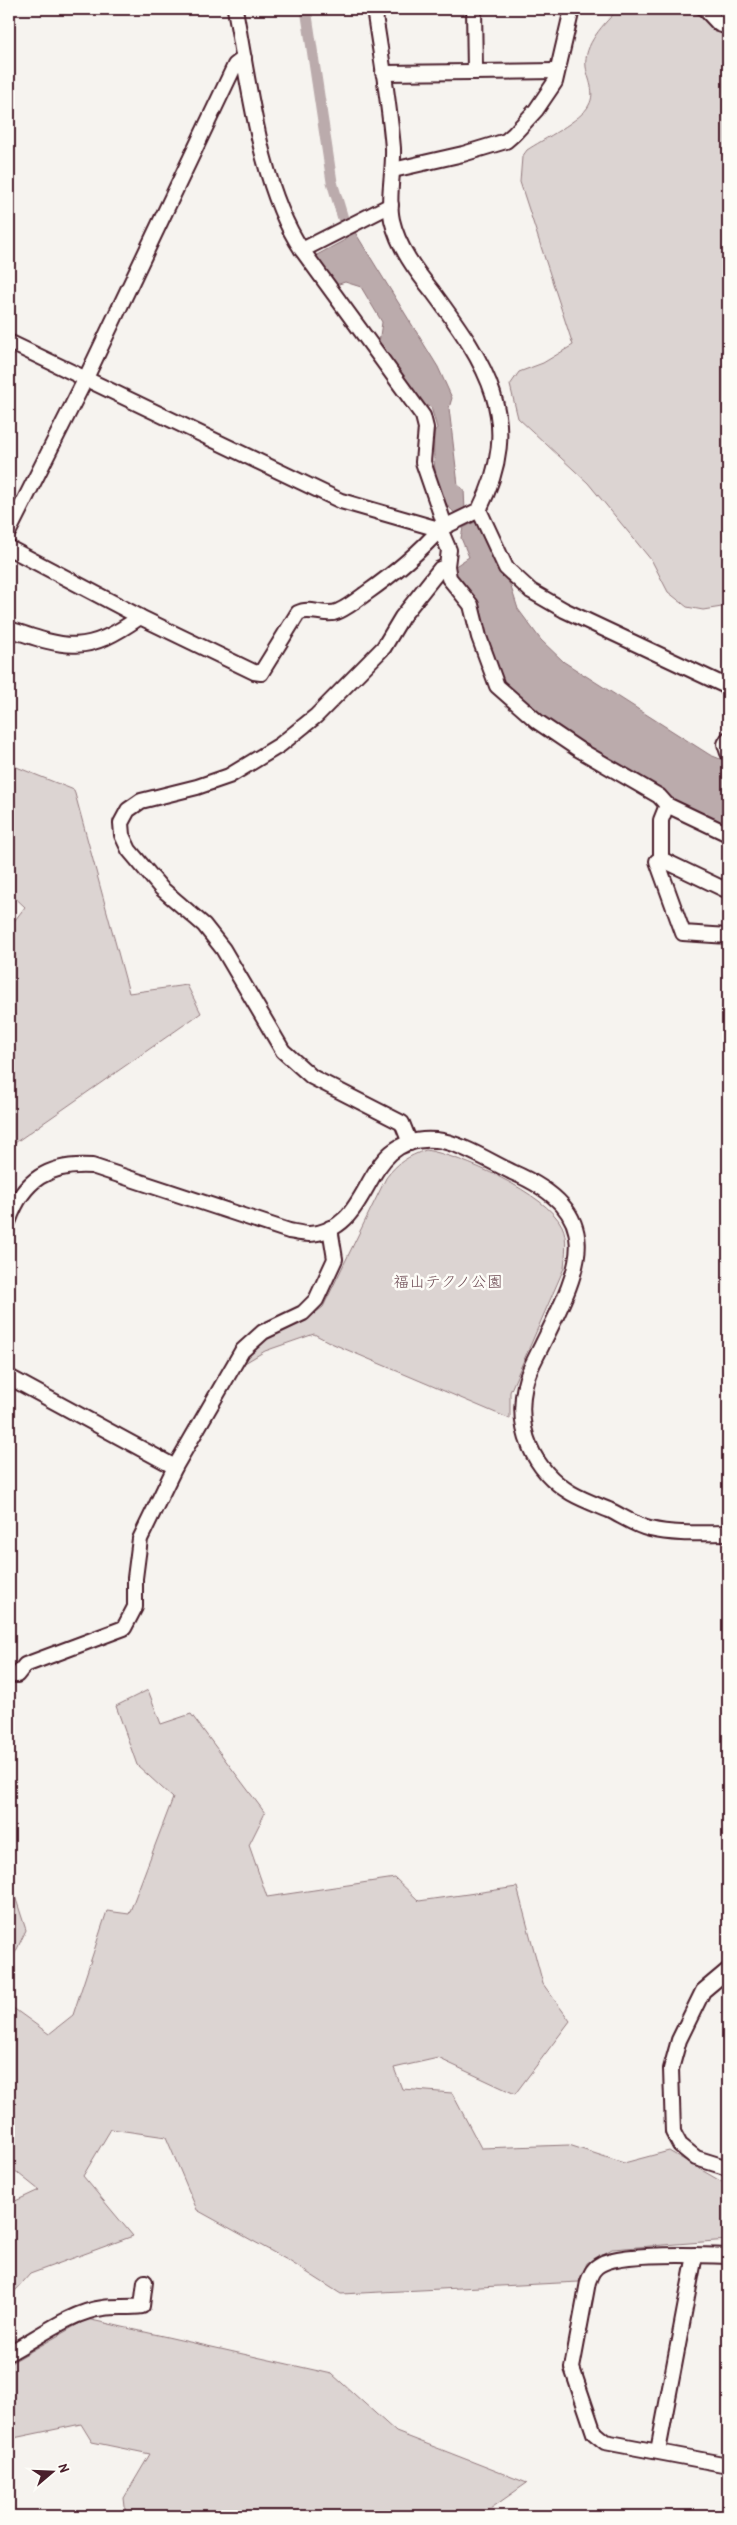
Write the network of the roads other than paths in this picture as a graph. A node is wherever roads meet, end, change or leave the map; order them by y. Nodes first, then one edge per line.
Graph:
1 (235, 9) edge
2 (374, 9) edge
3 (474, 9) edge
4 (572, 9) edge
5 (705, 9) edge
6 (728, 26) edge
7 (244, 58) junction
8 (475, 71) junction
9 (557, 71) junction
10 (383, 74) junction
11 (393, 170) junction
12 (390, 204) junction
13 (302, 250) junction
14 (9, 342) edge
15 (85, 380) junction
16 (479, 510) junction
17 (443, 528) junction
18 (9, 531) edge
19 (9, 548) edge
20 (446, 566) junction
21 (140, 617) junction
22 (9, 629) edge
23 (728, 687) edge
24 (728, 739) edge
25 (728, 753) edge
26 (667, 805) junction
27 (728, 834) edge
28 (660, 860) junction
29 (728, 891) edge
30 (728, 936) edge
31 (410, 1143) junction
32 (9, 1220) edge
33 (330, 1228) junction
34 (9, 1377) edge
35 (175, 1467) junction
36 (728, 1533) edge
37 (9, 1675) edge
38 (728, 1970) edge
39 (728, 2168) edge
40 (695, 2255) junction
41 (728, 2256) edge
42 (145, 2282) dead end
43 (9, 2353) edge
44 (658, 2451) junction
45 (728, 2465) edge

1 - 7 street
2 - 10 street
3 - 8 street
4 - 9 street
5 - 6 street
7 - 13 street
7 - 15 street
8 - 9 street
8 - 10 street
9 - 11 street
10 - 11 street
11 - 12 street
12 - 13 street
12 - 16 street
13 - 17 street
14 - 15 street
15 - 17 street
15 - 18 street
16 - 17 street
16 - 23 street
17 - 20 street
17 - 21 street
19 - 21 street
20 - 26 street
20 - 31 street
21 - 22 street
24 - 25 street
26 - 27 street
26 - 28 street
28 - 29 street
28 - 30 street
31 - 33 street
31 - 36 street
32 - 33 street
33 - 35 street
34 - 35 street
35 - 37 street
38 - 39 street
40 - 41 street
40 - 44 street
40 - 44 street
42 - 43 street
44 - 45 street

